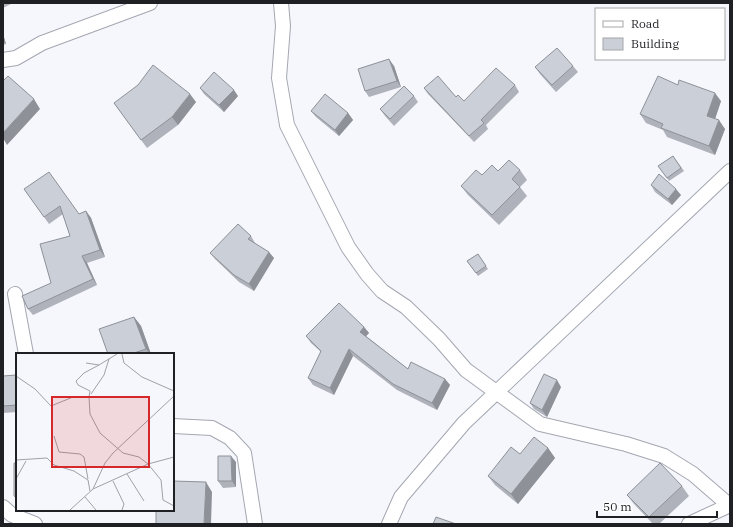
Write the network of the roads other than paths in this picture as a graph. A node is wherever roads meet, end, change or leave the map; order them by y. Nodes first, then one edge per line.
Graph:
1 (150, 3) edge
2 (281, 3) edge
3 (3, 60) edge
4 (730, 170) edge
5 (15, 294) dead end
6 (26, 353) edge
7 (497, 394) junction
8 (174, 426) edge
9 (730, 505) edge
10 (3, 507) edge
11 (35, 524) edge
12 (255, 524) edge
13 (389, 524) edge
14 (689, 524) edge

1 - 3 street
2 - 7 street
4 - 7 street
5 - 6 street
7 - 9 street
7 - 13 street
8 - 12 street
9 - 14 street
10 - 11 street

